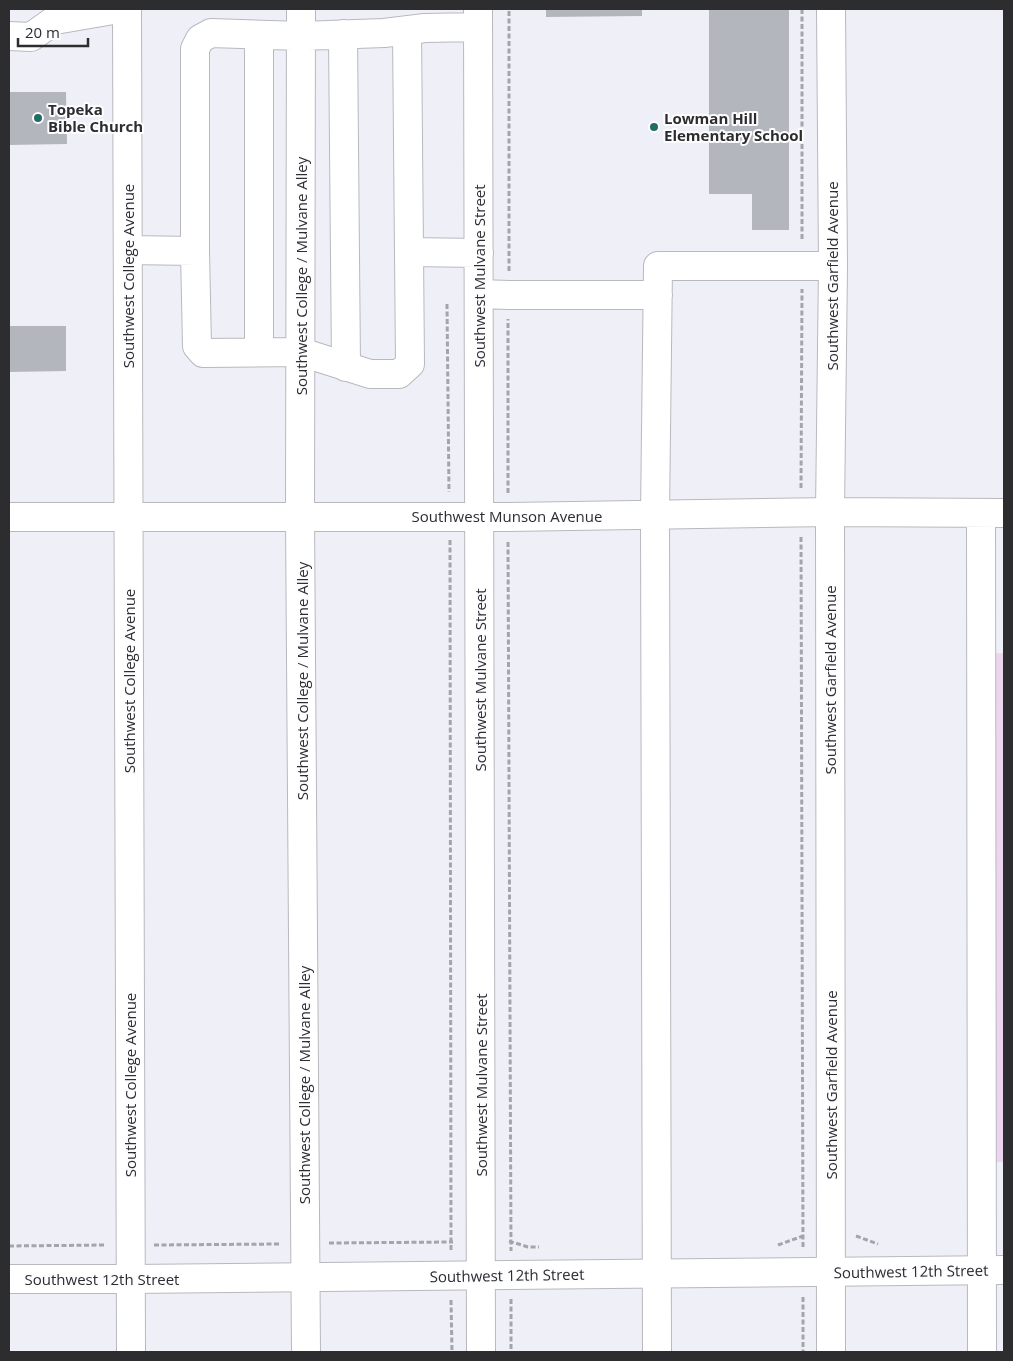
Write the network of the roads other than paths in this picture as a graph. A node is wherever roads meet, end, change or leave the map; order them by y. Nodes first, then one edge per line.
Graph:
1 (118, 9) edge
2 (127, 9) edge
3 (301, 9) edge
4 (831, 9) edge
5 (478, 18) edge
6 (407, 30) junction
7 (343, 34) junction
8 (259, 35) junction
9 (9, 36) edge
10 (301, 36) junction
11 (128, 250) junction
12 (195, 251) junction
13 (409, 252) junction
14 (478, 253) junction
15 (833, 266) junction
16 (478, 294) junction
17 (658, 295) junction
18 (259, 352) junction
19 (301, 352) junction
20 (346, 367) junction
21 (830, 512) junction
22 (992, 513) edge
23 (655, 515) junction
24 (479, 516) junction
25 (9, 517) edge
26 (129, 517) junction
27 (300, 517) junction
28 (993, 1270) edge
29 (831, 1272) junction
30 (658, 1274) junction
31 (481, 1276) junction
32 (306, 1278) junction
33 (9, 1279) edge
34 (131, 1279) junction
35 (132, 1352) edge
36 (306, 1352) edge
37 (481, 1352) edge
38 (658, 1352) edge
39 (831, 1352) edge
40 (982, 1352) edge

1 - 9 street
2 - 11 street, Southwest College Avenue
3 - 10 street, Southwest College / Mulvane Alley
4 - 15 street, Southwest Garfield Avenue
5 - 6 street
5 - 14 street, Southwest Mulvane Street
6 - 7 street
6 - 13 street
7 - 10 street
7 - 20 street
8 - 10 street
8 - 12 street
8 - 18 street
10 - 19 street, Southwest College / Mulvane Alley
11 - 12 street
11 - 26 street, Southwest College Avenue
12 - 18 street
13 - 14 street
13 - 20 street
14 - 16 street, Southwest Mulvane Street
15 - 17 street
15 - 21 street, Southwest Garfield Avenue
16 - 17 street
16 - 24 street, Southwest Mulvane Street
17 - 23 street
18 - 19 street
19 - 20 street
19 - 27 street, Southwest College / Mulvane Alley
21 - 22 street, Southwest Munson Avenue
21 - 23 street, Southwest Munson Avenue
21 - 29 street, Southwest Garfield Avenue
22 - 28 street
23 - 24 street, Southwest Munson Avenue
23 - 30 street
24 - 27 street, Southwest Munson Avenue
24 - 31 street, Southwest Mulvane Street
25 - 26 street, Southwest Munson Avenue
26 - 27 street, Southwest Munson Avenue
26 - 34 street, Southwest College Avenue
27 - 32 street, Southwest College / Mulvane Alley
28 - 29 street, Southwest 12th Street
28 - 40 street
29 - 30 street, Southwest 12th Street
29 - 39 street, Southwest Garfield Avenue
30 - 31 street, Southwest 12th Street
30 - 38 street
31 - 32 street, Southwest 12th Street
31 - 37 street, Southwest Mulvane Street
32 - 34 street, Southwest 12th Street
32 - 36 street, Southwest College / Mulvane Alley
33 - 34 street, Southwest 12th Street
34 - 35 street, Southwest College Avenue

